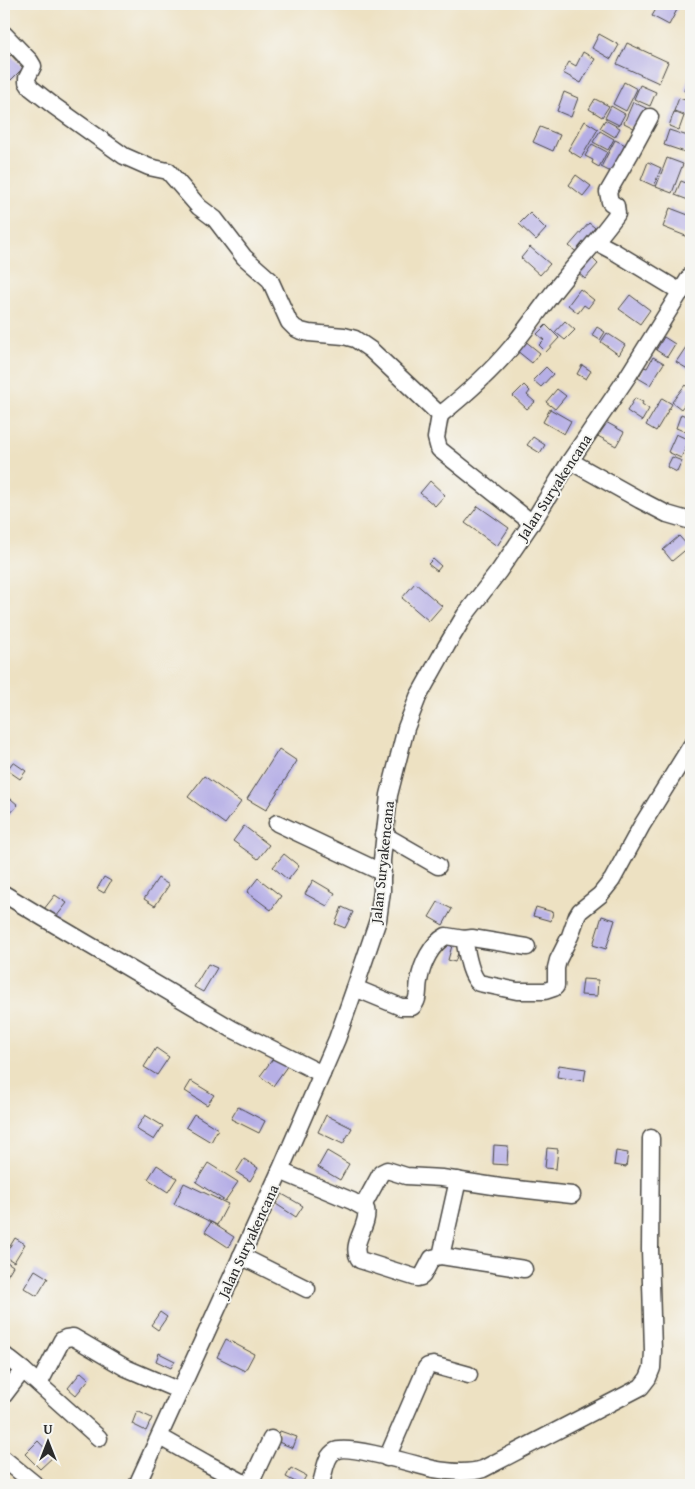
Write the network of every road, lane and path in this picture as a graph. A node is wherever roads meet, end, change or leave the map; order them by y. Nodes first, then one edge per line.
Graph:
1 (4, 34) edge
2 (650, 117) dead end
3 (596, 242) junction
4 (691, 275) edge
5 (681, 292) junction
6 (440, 415) junction
7 (570, 461) junction
8 (691, 521) edge
9 (532, 523) junction
10 (691, 746) edge
11 (277, 823) dead end
12 (384, 835) junction
13 (438, 866) dead end
14 (383, 873) junction
15 (4, 894) edge
16 (464, 939) junction
17 (528, 947) dead end
18 (356, 988) junction
19 (322, 1074) junction
20 (651, 1138) dead end
21 (280, 1171) junction
22 (458, 1180) junction
23 (572, 1195) dead end
24 (363, 1206) junction
25 (241, 1256) junction
26 (442, 1256) junction
27 (524, 1269) dead end
28 (307, 1289) dead end
29 (4, 1355) edge
30 (23, 1370) junction
31 (469, 1375) dead end
32 (39, 1384) junction
33 (180, 1391) junction
34 (4, 1395) edge
35 (160, 1437) junction
36 (99, 1438) dead end
37 (271, 1438) dead end
38 (387, 1458) junction
39 (4, 1459) edge
40 (36, 1485) edge
41 (137, 1485) edge
42 (320, 1485) edge

1 - 6 street
2 - 3 street
3 - 5 street
3 - 6 street
4 - 5 street, Jalan Suryakencana
5 - 7 street, Jalan Suryakencana
6 - 9 street
7 - 8 street
7 - 9 street, Jalan Suryakencana
9 - 12 street, Jalan Suryakencana
10 - 16 street
11 - 14 street
12 - 13 street
12 - 14 street, Jalan Suryakencana
14 - 18 street, Jalan Suryakencana
15 - 19 street
16 - 17 street
16 - 18 street
18 - 19 street, Jalan Suryakencana
19 - 21 street, Jalan Suryakencana
20 - 38 street
21 - 24 street
21 - 25 street, Jalan Suryakencana
22 - 23 street
22 - 24 street
22 - 26 street
24 - 26 street
25 - 28 street
25 - 33 street, Jalan Suryakencana
26 - 27 street
29 - 30 street
30 - 32 street
30 - 34 street
31 - 38 street
32 - 33 street
32 - 36 street
33 - 35 street, Jalan Suryakencana
35 - 37 street
35 - 41 street, Jalan Suryakencana
38 - 42 street
39 - 40 street

